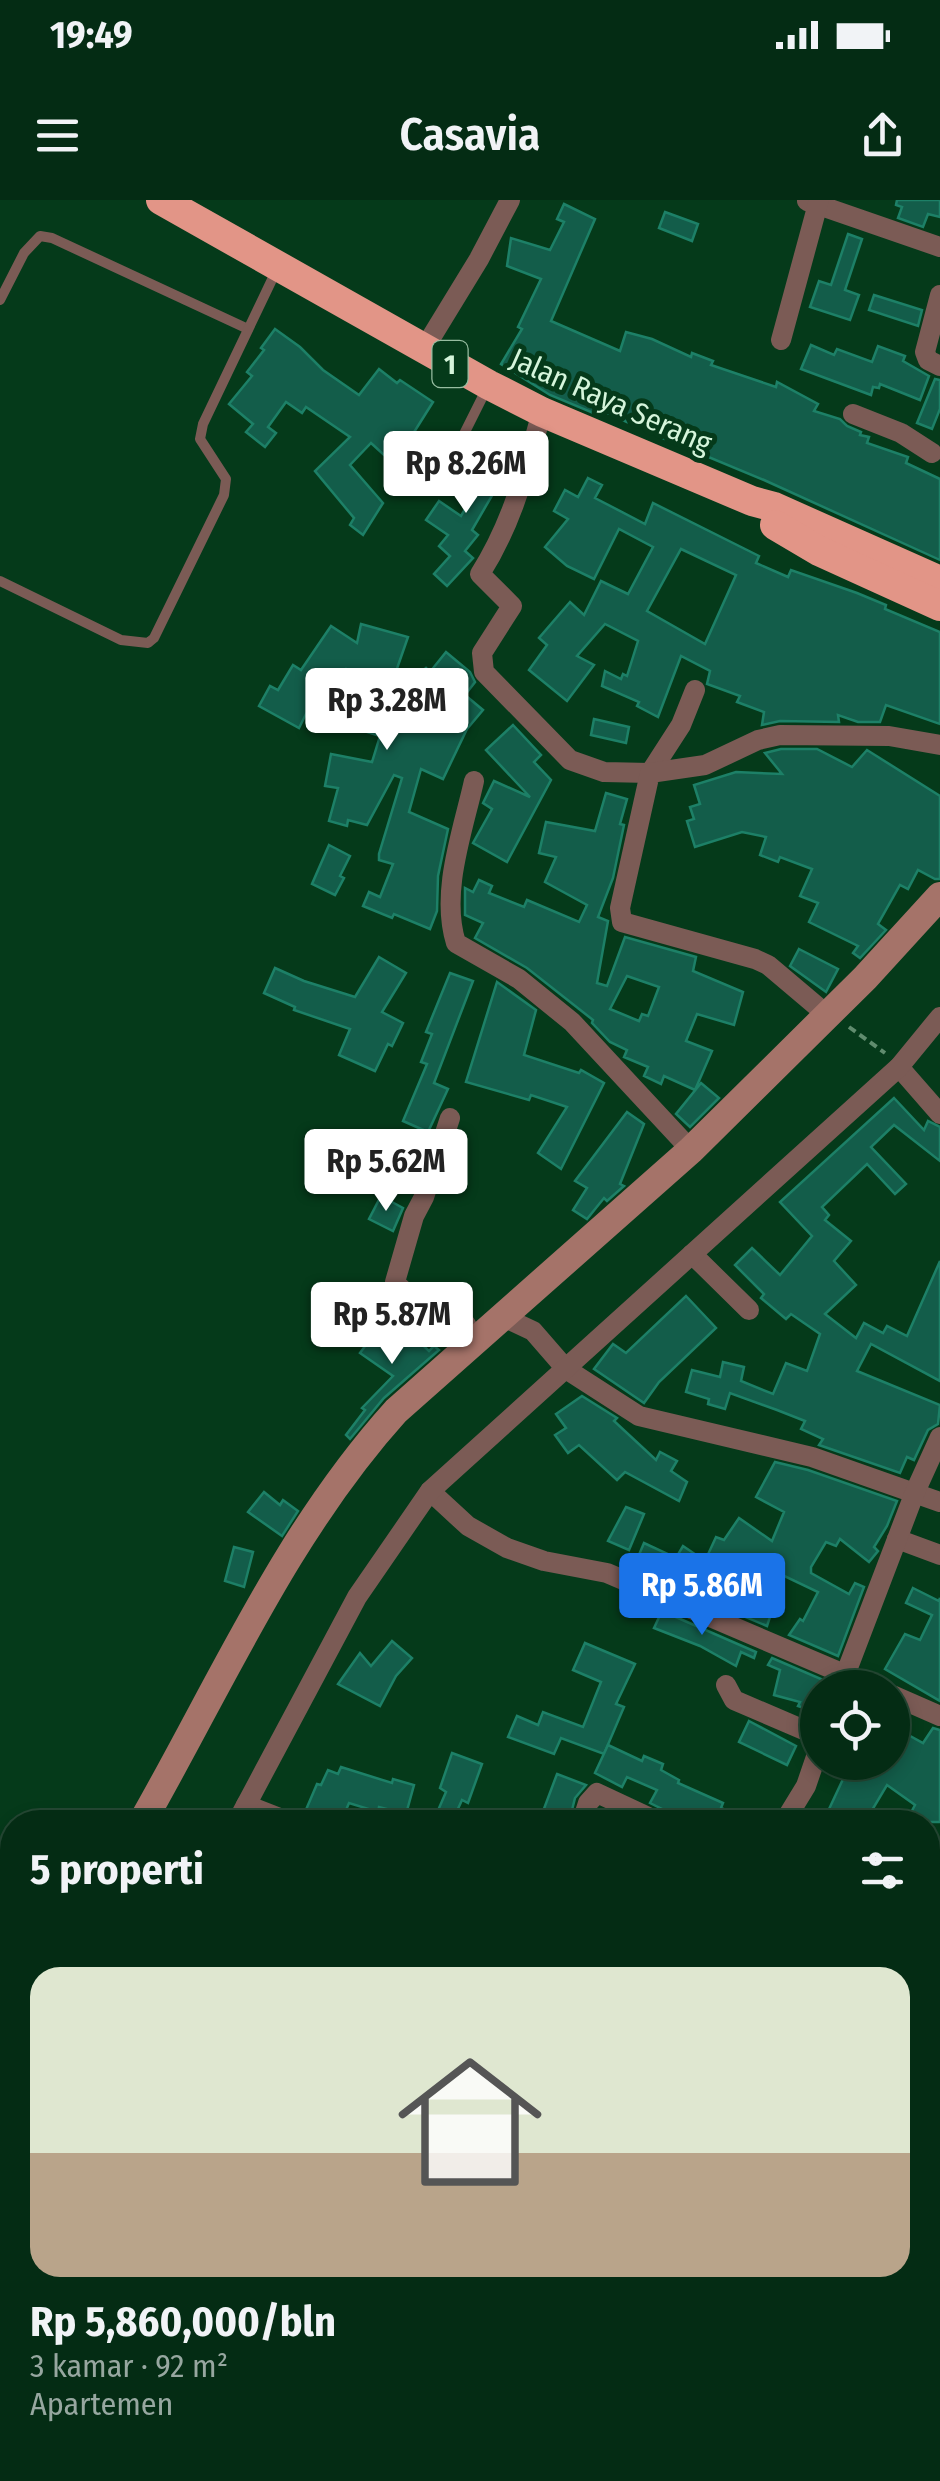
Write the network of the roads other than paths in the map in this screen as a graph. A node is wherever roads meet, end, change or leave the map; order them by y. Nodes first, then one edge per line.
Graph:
1 (161, 200) edge
2 (510, 200) edge
3 (814, 201) edge
4 (940, 247) edge
5 (278, 266) junction
6 (940, 295) edge
7 (0, 300) edge
8 (248, 329) junction
9 (781, 340) dead end
10 (424, 349) junction
11 (940, 366) edge
12 (489, 385) junction
13 (542, 412) junction
14 (854, 414) dead end
15 (937, 448) edge
16 (437, 488) dead end
17 (752, 501) junction
18 (0, 581) edge
19 (940, 581) edge
20 (940, 606) edge
21 (695, 690) dead end
22 (940, 745) edge
23 (650, 773) junction
24 (474, 780) dead end
25 (940, 896) edge
26 (826, 1014) junction
27 (940, 1017) edge
28 (893, 1061) junction
29 (940, 1114) edge
30 (450, 1118) dead end
31 (690, 1150) junction
32 (692, 1254) junction
33 (749, 1310) dead end
34 (501, 1316) junction
35 (473, 1342) junction
36 (563, 1364) junction
37 (940, 1438) edge
38 (430, 1491) junction
39 (915, 1492) junction
40 (940, 1502) edge
41 (897, 1538) junction
42 (940, 1555) edge
43 (816, 1670) edge
44 (847, 1670) edge
45 (726, 1686) dead end
46 (910, 1702) edge
47 (940, 1716) edge
48 (800, 1728) edge
49 (808, 1780) edge
50 (148, 1810) edge
51 (244, 1810) edge
52 (586, 1810) edge
53 (632, 1810) edge
54 (791, 1810) edge

1 - 5 highway, Jalan Raya Serang / 1
2 - 10 street
3 - 4 street
3 - 9 street
5 - 8 lane
5 - 10 highway, Jalan Raya Serang / 1
6 - 11 street
7 - 8 lane
8 - 18 lane
10 - 12 highway, Jalan Raya Serang / 1
12 - 13 highway, Jalan Raya Serang / 1
12 - 16 lane
13 - 17 highway, Jalan Raya Serang / 1
13 - 23 street
14 - 15 street
17 - 19 highway, Jalan Raya Serang / 1
17 - 20 highway
21 - 23 street
22 - 23 street
23 - 26 street
24 - 31 street
25 - 26 street
26 - 31 street
27 - 28 street
28 - 29 street
28 - 32 street
30 - 35 street
31 - 34 street
32 - 33 street
32 - 36 street
34 - 35 street
34 - 36 street
35 - 50 street
36 - 38 street
36 - 39 street
37 - 39 street
38 - 43 street
38 - 51 street
39 - 40 street
39 - 41 street
41 - 42 street
41 - 44 street
45 - 48 street
46 - 47 street
49 - 54 street
52 - 53 street

